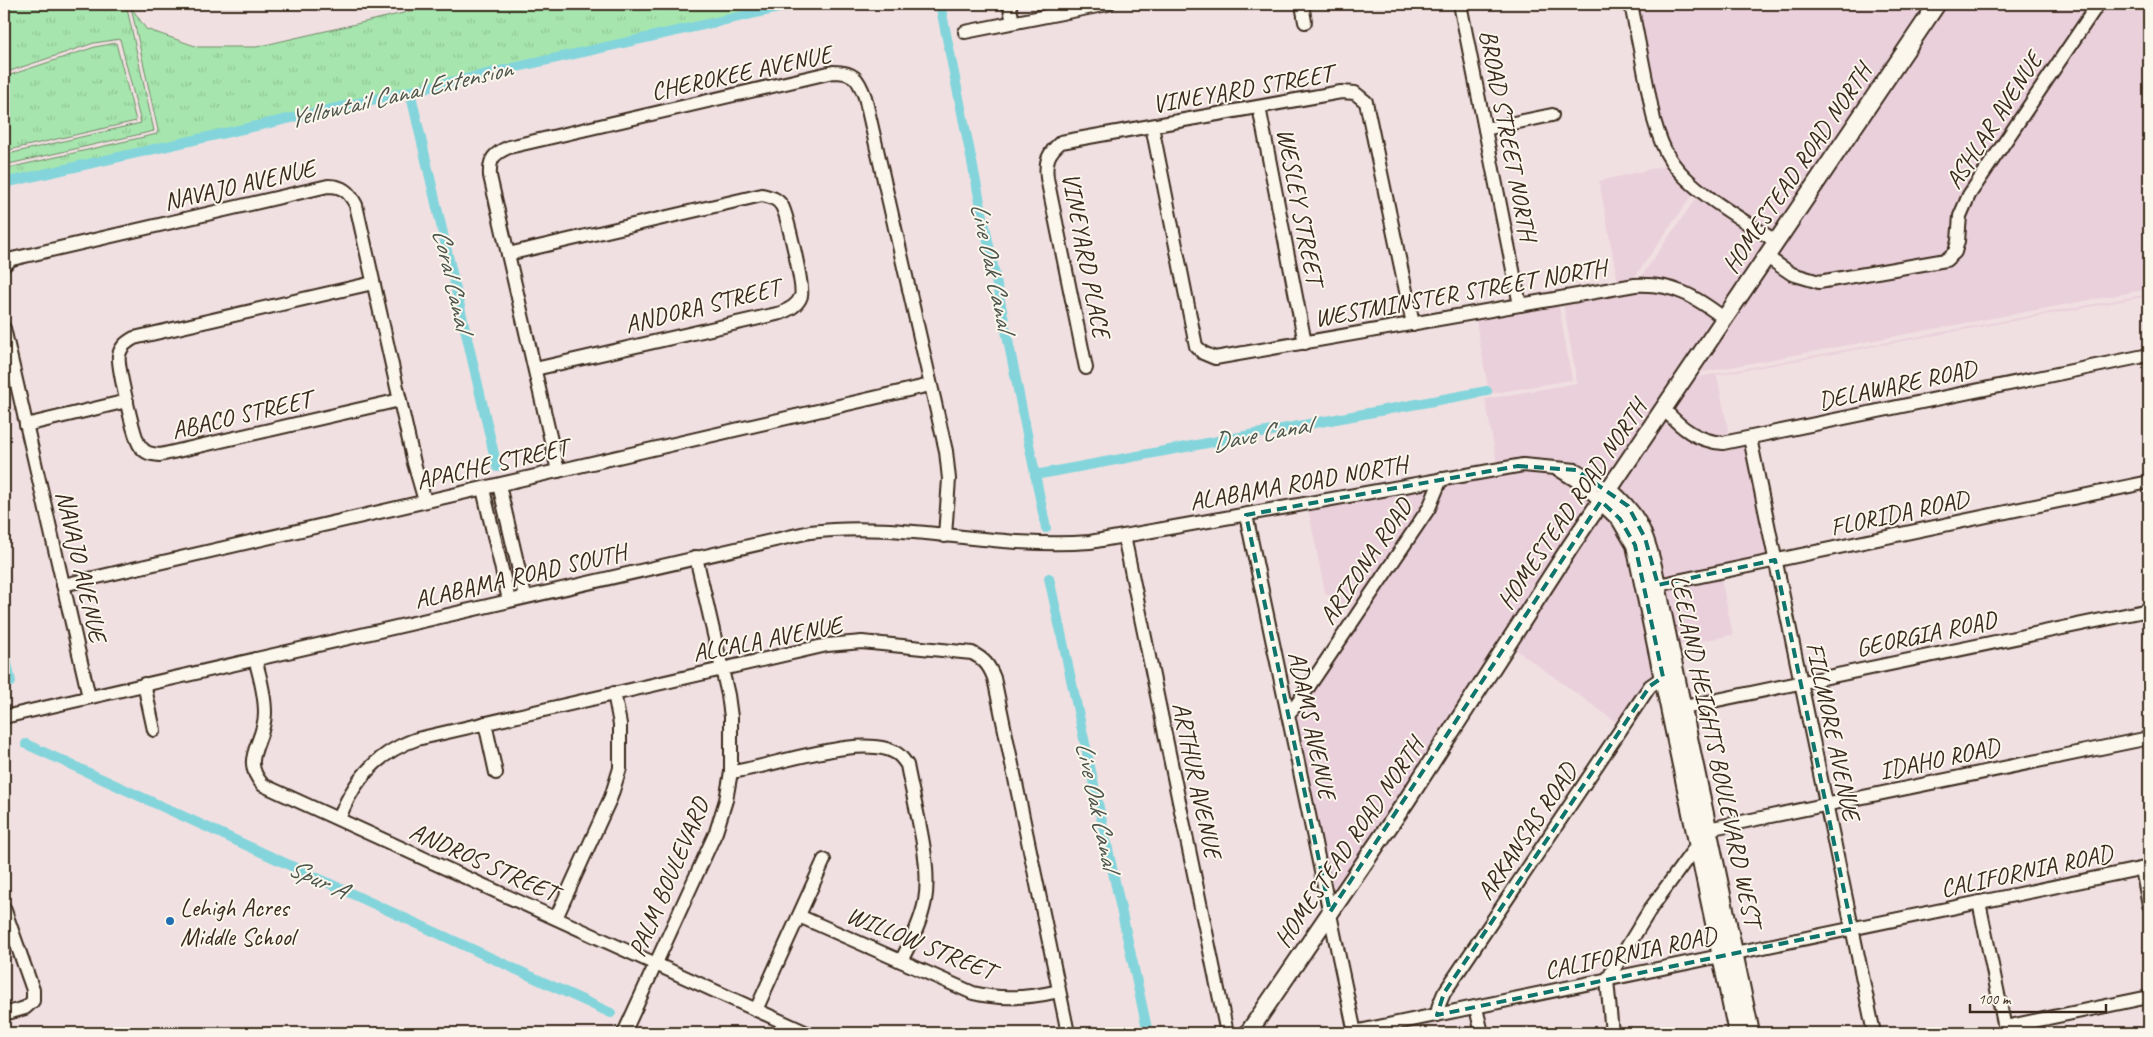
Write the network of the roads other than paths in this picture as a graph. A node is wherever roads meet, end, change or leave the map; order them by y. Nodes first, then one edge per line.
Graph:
1 (1009, 4) edge
2 (1108, 4) edge
3 (1302, 4) edge
4 (1460, 4) edge
5 (1631, 4) edge
6 (1937, 4) edge
7 (2098, 4) edge
8 (1013, 22) junction
9 (1306, 22) dead end
10 (965, 32) dead end
11 (1259, 107) junction
12 (1552, 115) dead end
13 (1152, 126) junction
14 (1485, 129) junction
15 (1050, 151) joint
16 (1777, 242) junction
17 (508, 254) junction
18 (1767, 257) junction
19 (4, 265) edge
20 (373, 283) junction
21 (1520, 305) junction
22 (1725, 320) junction
23 (1413, 324) junction
24 (4, 328) edge
25 (1305, 343) junction
26 (2149, 355) edge
27 (1086, 368) dead end
28 (535, 369) junction
29 (930, 385) junction
30 (400, 400) junction
31 (127, 401) junction
32 (1664, 409) junction
33 (26, 425) junction
34 (1750, 438) junction
35 (558, 471) junction
36 (1441, 479) junction
37 (2149, 482) edge
38 (499, 485) junction
39 (483, 489) junction
40 (1605, 495) junction
41 (425, 501) junction
42 (1246, 514) junction
43 (945, 536) junction
44 (1124, 536) junction
45 (1052, 544) joint
46 (696, 557) junction
47 (1775, 560) junction
48 (63, 585) junction
49 (1658, 585) junction
50 (525, 596) junction
51 (509, 600) junction
52 (2149, 610) edge
53 (255, 659) junction
54 (721, 668) junction
55 (1663, 677) junction
56 (1801, 682) junction
57 (144, 684) junction
58 (614, 693) junction
59 (89, 697) junction
60 (1684, 707) junction
61 (1288, 714) junction
62 (4, 717) edge
63 (485, 723) junction
64 (154, 730) dead end
65 (2149, 738) edge
66 (731, 772) junction
67 (496, 774) dead end
68 (1826, 804) junction
69 (339, 819) junction
70 (1708, 829) junction
71 (1698, 845) junction
72 (824, 860) dead end
73 (2145, 868) edge
74 (1979, 902) junction
75 (2149, 906) edge
76 (4, 908) edge
77 (1330, 912) junction
78 (799, 916) junction
79 (556, 918) junction
80 (1852, 929) junction
81 (1728, 955) junction
82 (901, 961) junction
83 (655, 963) junction
84 (1606, 980) junction
85 (1059, 991) junction
86 (2149, 997) edge
87 (1476, 1008) junction
88 (756, 1010) junction
89 (4, 1014) edge
90 (1437, 1016) junction
91 (2005, 1030) edge
92 (624, 1033) edge
93 (807, 1033) edge
94 (1068, 1033) edge
95 (1227, 1033) edge
96 (1248, 1033) edge
97 (1354, 1033) edge
98 (1482, 1033) edge
99 (1612, 1033) edge
100 (1737, 1033) edge
101 (1751, 1033) edge
102 (1874, 1033) edge

1 - 8 street
2 - 8 street
3 - 9 street
4 - 14 street, BROAD STREET NORTH
5 - 16 street
6 - 16 main road, HOMESTEAD ROAD NORTH
7 - 18 street, ASHLAR AVENUE
8 - 10 street
11 - 13 street, VINEYARD STREET
11 - 23 street, VINEYARD STREET
11 - 25 street, WESLEY STREET
12 - 14 street
13 - 15 street, VINEYARD STREET
13 - 25 street, WESTMINSTER STREET NORTH
14 - 21 street, BROAD STREET NORTH
15 - 27 street, VINEYARD PLACE
16 - 18 main road, HOMESTEAD ROAD NORTH
17 - 28 street, CHEROKEE AVENUE
17 - 28 street, ANDORA STREET
17 - 29 street, CHEROKEE AVENUE
18 - 22 main road, HOMESTEAD ROAD NORTH
19 - 20 street, NAVAJO AVENUE
20 - 30 street, NAVAJO AVENUE
20 - 31 street, ABACO STREET
21 - 22 street, WESTMINSTER STREET NORTH
21 - 23 street, WESTMINSTER STREET NORTH
22 - 32 main road, HOMESTEAD ROAD NORTH
23 - 25 street, WESTMINSTER STREET NORTH
24 - 33 street, NAVAJO AVENUE
26 - 34 street, DELAWARE ROAD
28 - 35 street, CHEROKEE AVENUE
29 - 35 street, APACHE STREET
29 - 43 street, CHEROKEE AVENUE
30 - 31 street, ABACO STREET
30 - 41 street, NAVAJO AVENUE
31 - 33 street
32 - 34 street, DELAWARE ROAD
32 - 40 main road, HOMESTEAD ROAD NORTH
33 - 48 street, NAVAJO AVENUE
34 - 47 street, FILLMORE AVENUE
35 - 38 street, APACHE STREET
36 - 40 street, ALABAMA ROAD NORTH
36 - 42 street, ALABAMA ROAD NORTH
36 - 61 street, ARIZONA ROAD
37 - 47 street, FLORIDA ROAD
38 - 39 street, APACHE STREET
38 - 50 street
39 - 41 street, APACHE STREET
39 - 51 street
40 - 49 main road, LEELAND HEIGHTS BOULEVARD WEST
40 - 55 main road, LEELAND HEIGHTS BOULEVARD WEST
40 - 77 main road, HOMESTEAD ROAD NORTH
41 - 48 street, APACHE STREET
42 - 44 street, ALABAMA ROAD NORTH
42 - 61 street, ADAMS AVENUE
43 - 45 street, ALABAMA ROAD SOUTH
43 - 46 street, ALABAMA ROAD SOUTH
44 - 45 street, ALABAMA ROAD NORTH
44 - 95 street, ARTHUR AVENUE
46 - 50 street, ALABAMA ROAD SOUTH
46 - 54 street, PALM BOULEVARD
47 - 49 street, FLORIDA ROAD
47 - 56 street, FILLMORE AVENUE
48 - 59 street, NAVAJO AVENUE
49 - 60 main road, LEELAND HEIGHTS BOULEVARD WEST
50 - 51 street, ALABAMA ROAD SOUTH
51 - 53 street, ALABAMA ROAD SOUTH
52 - 56 street, GEORGIA ROAD
53 - 57 street, ALABAMA ROAD SOUTH
53 - 69 street, ANDROS STREET
54 - 58 street, ALCALA AVENUE
54 - 66 street, PALM BOULEVARD
54 - 85 street, ALCALA AVENUE
55 - 71 main road, LEELAND HEIGHTS BOULEVARD WEST
55 - 90 street, ARKANSAS ROAD
56 - 60 street, GEORGIA ROAD
56 - 68 street, FILLMORE AVENUE
57 - 59 street, ALABAMA ROAD SOUTH
57 - 64 street
58 - 63 street, ALCALA AVENUE
58 - 79 street
59 - 62 street, ALABAMA ROAD SOUTH
60 - 70 main road, LEELAND HEIGHTS BOULEVARD WEST
61 - 77 street, ADAMS AVENUE
63 - 67 street
63 - 69 street, ALCALA AVENUE
65 - 68 street, IDAHO ROAD
66 - 82 street
66 - 83 street, PALM BOULEVARD
68 - 70 street, IDAHO ROAD
68 - 80 street, FILLMORE AVENUE
69 - 79 street, ANDROS STREET
70 - 81 main road, LEELAND HEIGHTS BOULEVARD WEST
71 - 81 main road, LEELAND HEIGHTS BOULEVARD WEST
71 - 84 street
72 - 78 street
73 - 74 street, CALIFORNIA ROAD
73 - 75 street
74 - 80 street, CALIFORNIA ROAD
74 - 91 street
76 - 89 street
77 - 96 main road, HOMESTEAD ROAD NORTH
77 - 97 street, ADAMS AVENUE
78 - 82 street, WILLOW STREET
78 - 88 street
79 - 83 street, ANDROS STREET
80 - 81 street, CALIFORNIA ROAD
80 - 102 street, FILLMORE AVENUE
81 - 84 street, CALIFORNIA ROAD
81 - 100 main road, LEELAND HEIGHTS BOULEVARD WEST
81 - 101 main road, LEELAND HEIGHTS BOULEVARD WEST
82 - 85 street, WILLOW STREET
83 - 88 street, ANDROS STREET
83 - 92 street, PALM BOULEVARD
84 - 87 street, CALIFORNIA ROAD
84 - 99 street
85 - 94 street, ALCALA AVENUE
86 - 91 street
87 - 90 street, CALIFORNIA ROAD
87 - 98 street
88 - 93 street, ANDROS STREET
90 - 97 street, CALIFORNIA ROAD

